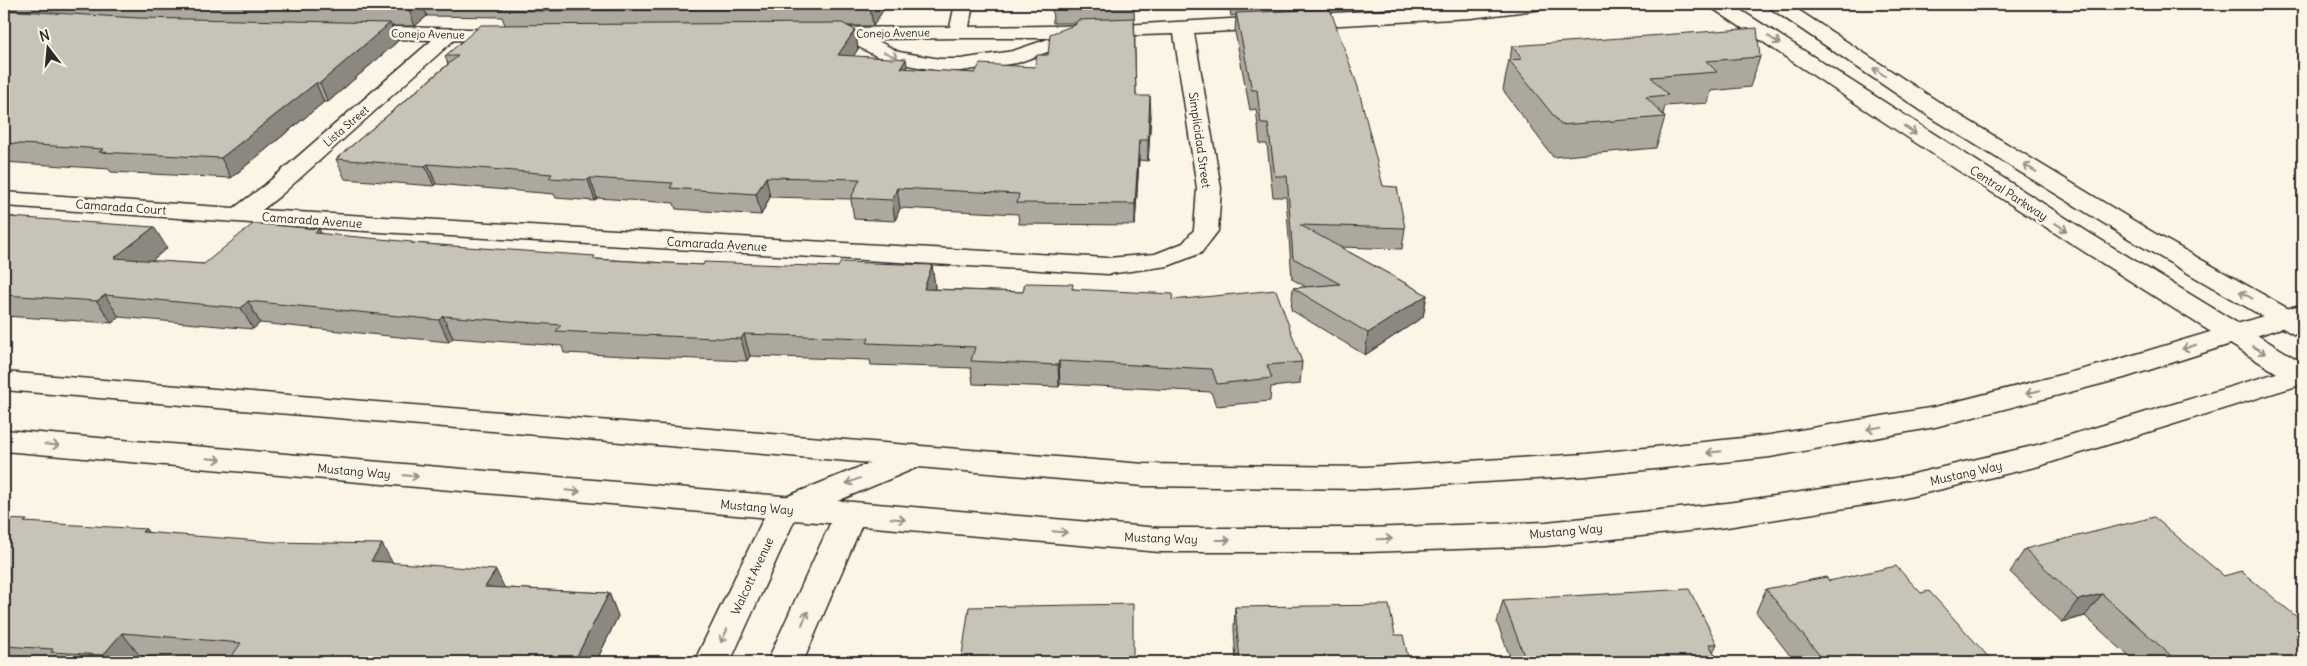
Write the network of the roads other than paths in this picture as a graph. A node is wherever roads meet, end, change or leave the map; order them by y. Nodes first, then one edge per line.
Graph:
1 (964, 4) edge
2 (1536, 4) edge
3 (1719, 4) edge
4 (1777, 4) edge
5 (1183, 28) junction
6 (1087, 31) junction
7 (343, 32) edge
8 (958, 32) junction
9 (450, 34) junction
10 (797, 34) edge
11 (847, 34) junction
12 (529, 36) edge
13 (4, 199) edge
14 (239, 215) junction
15 (1192, 248) joint
16 (2297, 319) edge
17 (2231, 333) junction
18 (2302, 375) edge
19 (4, 380) edge
20 (4, 441) edge
21 (914, 456) junction
22 (784, 509) junction
23 (850, 515) junction
24 (712, 662) edge
25 (785, 662) edge

1 - 8 street
2 - 5 street, Conejo Avenue
3 -> 17 street, Central Parkway
16 -> 4 street
5 - 6 street, Conejo Avenue
5 - 15 street, Simplicidad Street
6 - 8 street, Conejo Avenue
11 -> 6 street
7 - 9 street, Conejo Avenue
8 - 11 street, Conejo Avenue
9 - 12 street, Conejo Avenue
9 - 14 street, Lista Street
10 - 11 street, Conejo Avenue
13 - 14 street, Camarada Court
14 - 15 street, Camarada Avenue
16 - 17 street
17 -> 18 street, Central Parkway
17 -> 21 street
23 -> 18 street, Mustang Way
19 - 21 street
20 -> 22 street, Mustang Way
21 -> 22 street
22 - 23 street, Mustang Way
22 -> 24 street, Walcott Avenue
25 -> 23 street

